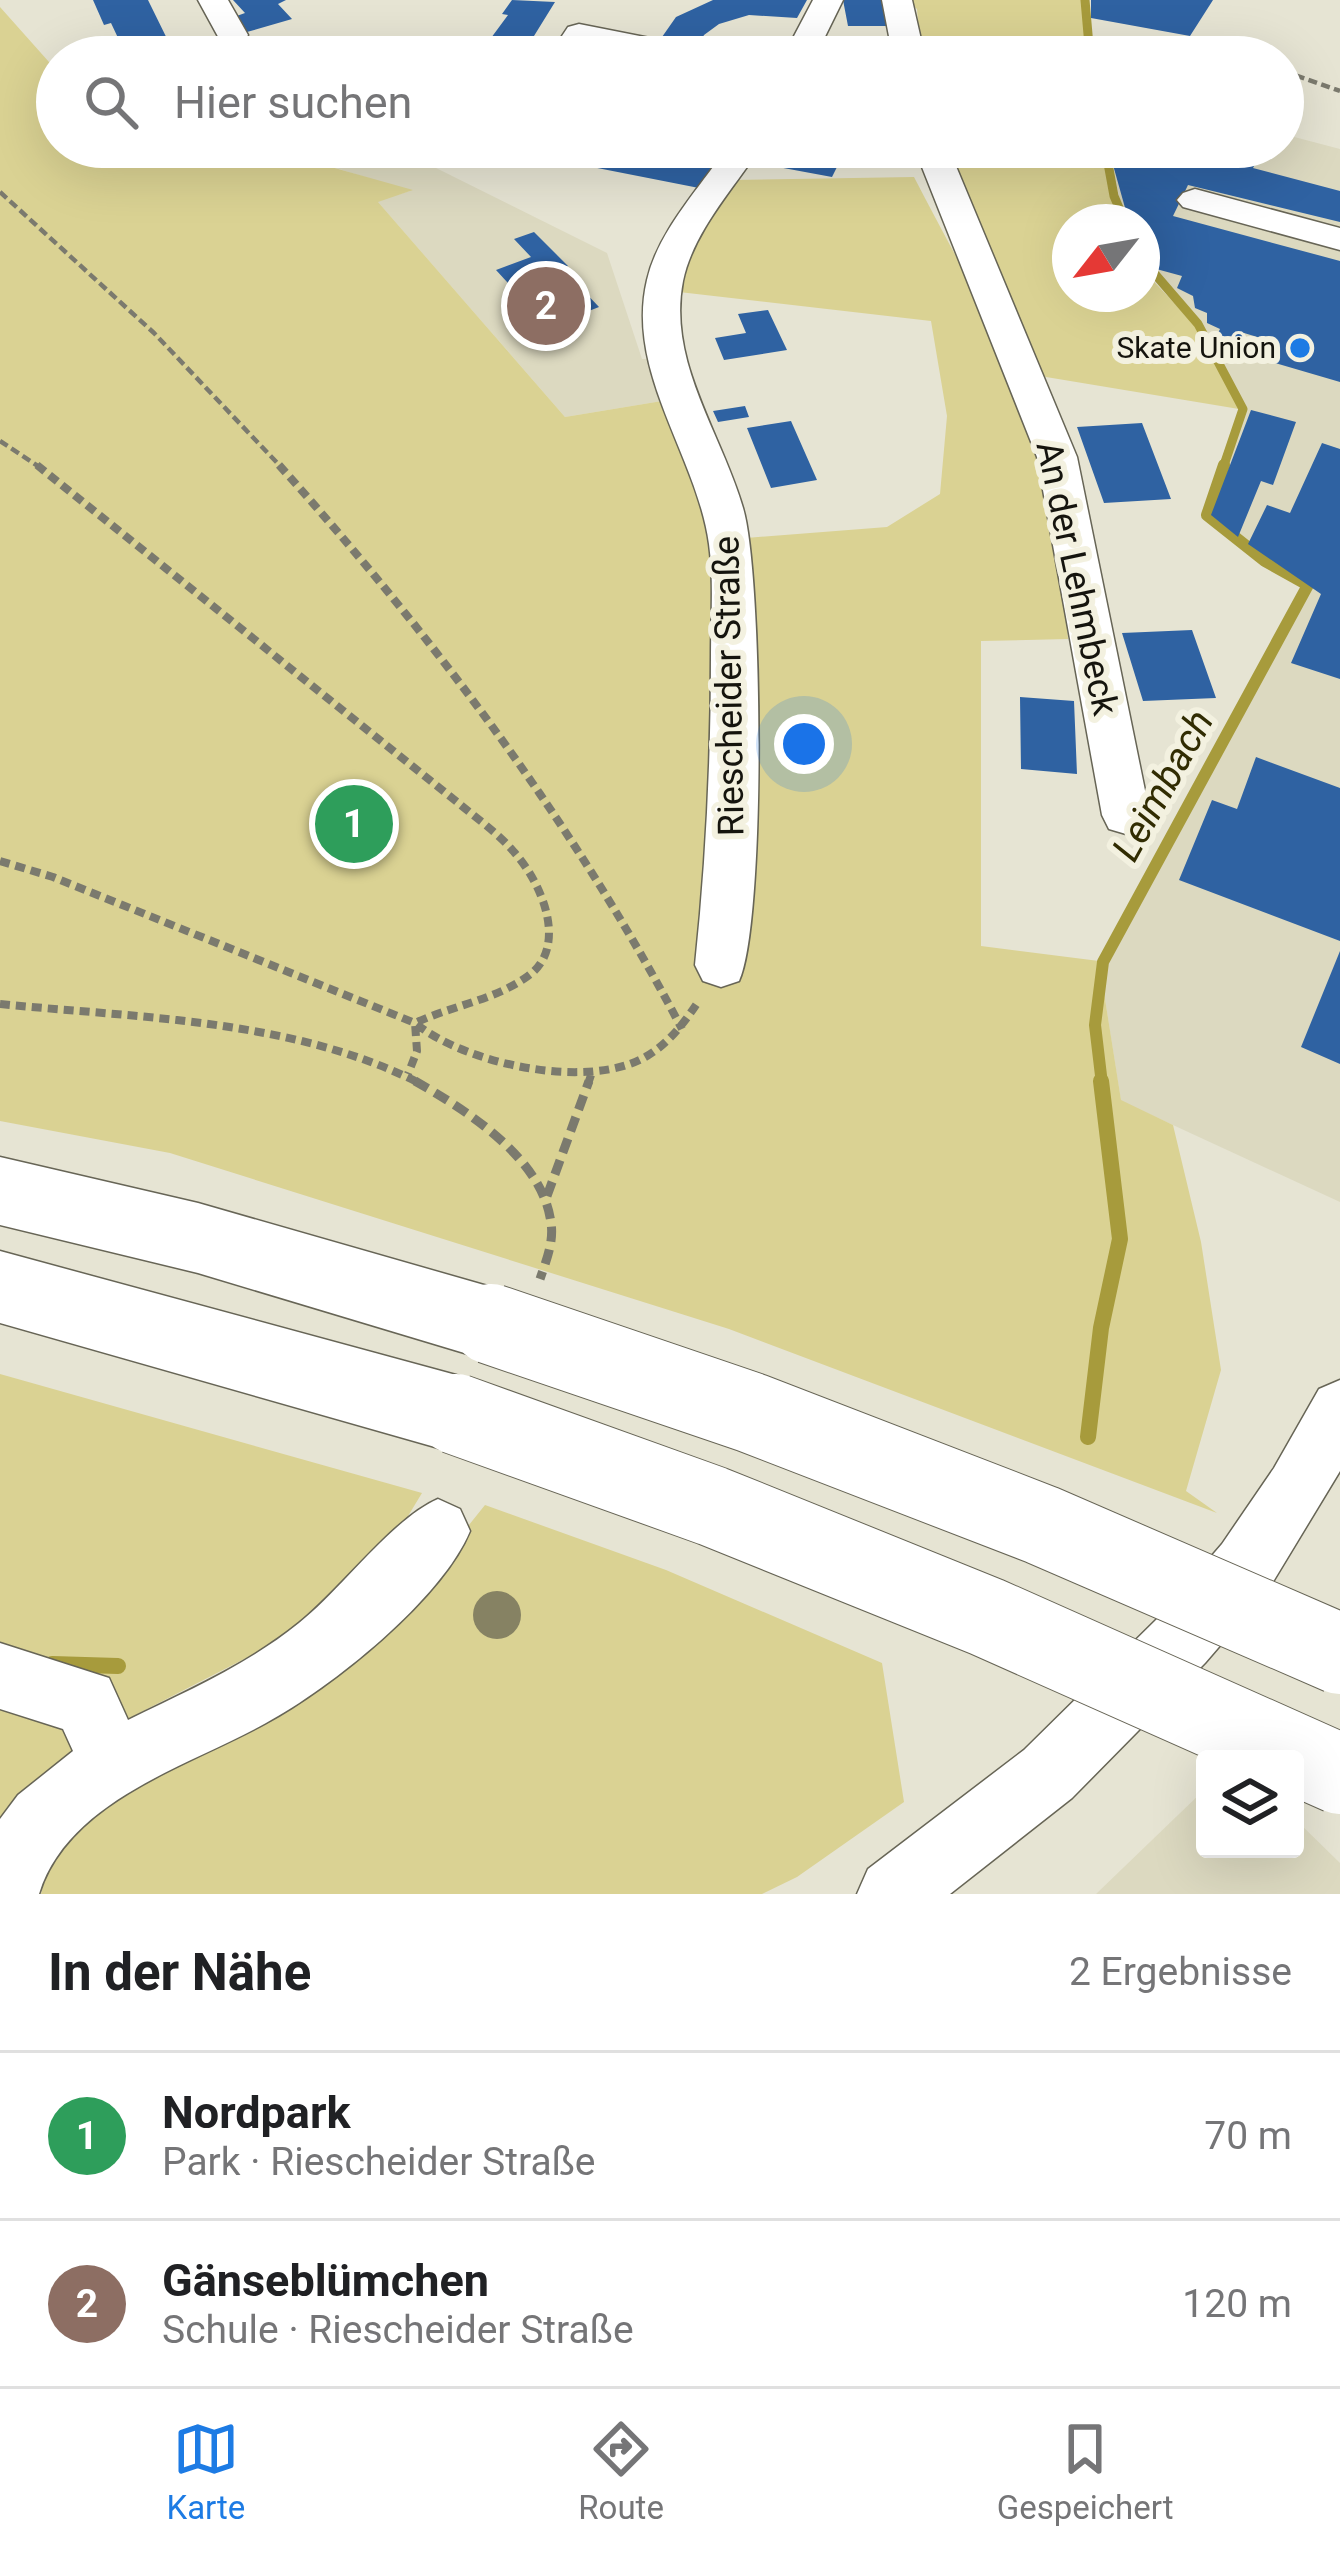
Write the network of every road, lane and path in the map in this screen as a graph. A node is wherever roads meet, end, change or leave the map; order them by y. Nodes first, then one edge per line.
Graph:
1 (213, 0) edge
2 (598, 0) edge
3 (828, 0) edge
4 (897, 0) edge
5 (232, 35) dead end
6 (577, 36) edge
7 (810, 36) edge
8 (905, 36) edge
9 (1304, 78) edge
10 (1340, 91) edge
11 (722, 168) edge
12 (940, 168) edge
13 (0, 192) edge
14 (1195, 200) dead end
15 (1340, 239) edge
16 (0, 441) edge
17 (1126, 815) dead end
18 (0, 861) edge
19 (722, 964) joint
20 (0, 1004) edge
21 (416, 1023) junction
22 (682, 1029) junction
23 (408, 1074) junction
24 (591, 1074) junction
25 (0, 1191) edge
26 (547, 1198) junction
27 (0, 1287) edge
28 (514, 1306) junction
29 (1340, 1411) edge
30 (438, 1531) dead end
31 (1340, 1654) edge
32 (0, 1676) edge
33 (112, 1762) junction
34 (1340, 1774) edge
35 (3, 1894) edge
36 (892, 1894) edge

1 - 5 street
2 - 6 street
3 - 7 street
4 - 8 street
9 - 10 path
11 - 19 street, Riescheider Straße
12 - 17 street, An der Lehmbeck
13 - 22 path
14 - 15 street
16 - 21 path
18 - 21 path
19 - 22 path
20 - 23 path
21 - 23 path
21 - 24 path
22 - 24 path
23 - 26 path
24 - 26 path
25 - 28 highway
26 - 28 path
27 - 34 highway, bridge
28 - 31 highway, bridge
29 - 36 street
30 - 33 street
32 - 33 street
33 - 35 street

